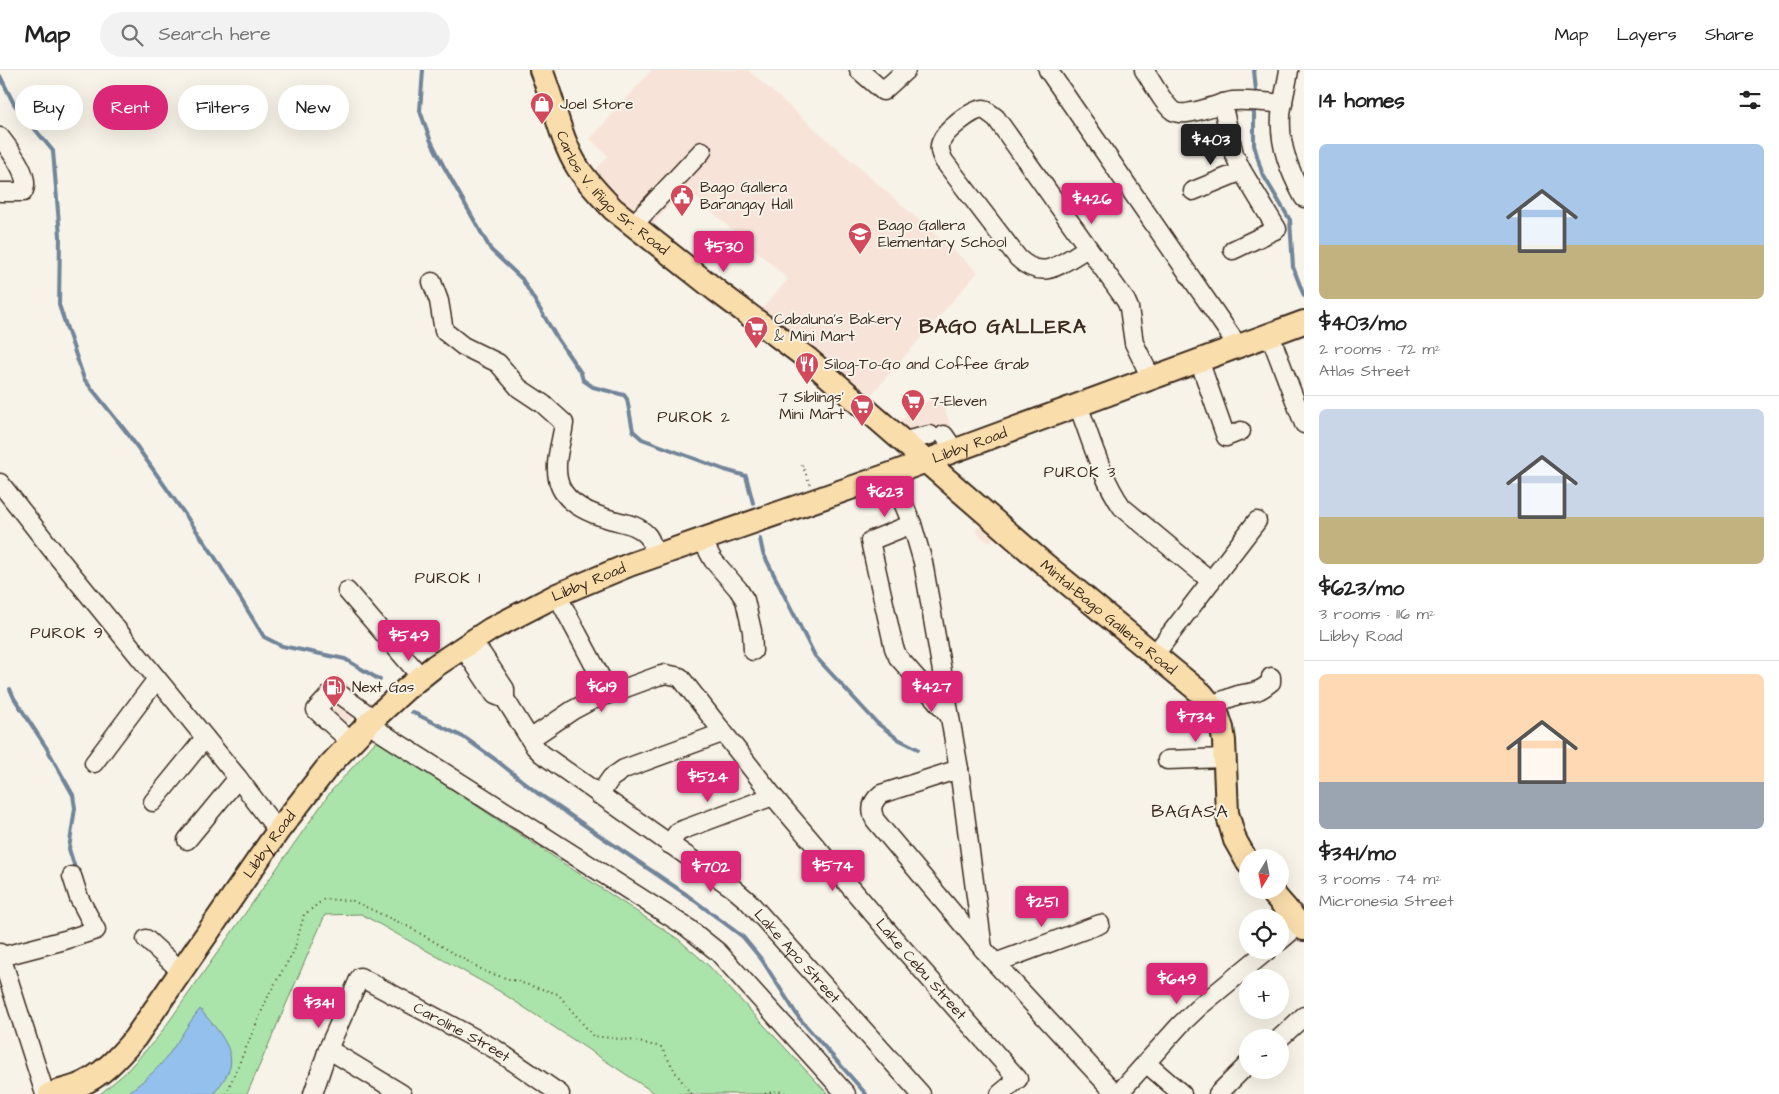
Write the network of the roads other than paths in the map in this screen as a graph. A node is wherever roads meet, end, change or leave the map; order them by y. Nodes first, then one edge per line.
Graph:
1 (541, 70) edge
2 (859, 70) edge
3 (906, 70) edge
4 (1048, 70) edge
5 (1144, 70) edge
6 (1289, 70) edge
7 (1222, 103) junction
8 (1283, 104) junction
9 (3, 146) edge
10 (702, 151) dead end
11 (1242, 171) junction
12 (1193, 191) dead end
13 (0, 192) edge
14 (1304, 198) edge
15 (633, 225) junction
16 (1088, 248) junction
17 (1233, 250) dead end
18 (432, 282) dead end
19 (1304, 322) edge
20 (1270, 335) junction
21 (1238, 346) junction
22 (1199, 360) junction
23 (1151, 378) junction
24 (1078, 405) junction
25 (1304, 424) edge
26 (1241, 431) dead end
27 (943, 440) junction
28 (904, 441) junction
29 (926, 461) junction
30 (892, 474) junction
31 (0, 483) edge
32 (1257, 521) dead end
33 (912, 524) junction
34 (702, 540) junction
35 (655, 556) junction
36 (1212, 580) junction
37 (347, 591) dead end
38 (557, 595) junction
39 (468, 643) junction
40 (753, 651) dead end
41 (1155, 654) junction
42 (421, 676) junction
43 (1272, 677) dead end
44 (157, 679) junction
45 (609, 693) junction
46 (1211, 705) junction
47 (949, 715) junction
48 (371, 722) junction
49 (722, 733) junction
50 (205, 738) junction
51 (530, 739) junction
52 (351, 742) junction
53 (1225, 758) junction
54 (1168, 760) dead end
55 (94, 764) dead end
56 (959, 769) junction
57 (238, 778) junction
58 (599, 795) junction
59 (772, 796) junction
60 (153, 802) dead end
61 (278, 831) junction
62 (187, 840) dead end
63 (669, 844) junction
64 (1240, 849) edge
65 (72, 876) dead end
66 (1279, 899) edge
67 (1301, 921) edge
68 (1100, 924) dead end
69 (1289, 932) edge
70 (146, 938) dead end
71 (983, 949) junction
72 (0, 955) edge
73 (1257, 959) edge
74 (995, 963) junction
75 (181, 971) junction
76 (1304, 1016) edge
77 (1289, 1030) edge
78 (328, 1049) junction
79 (1146, 1063) junction
80 (1239, 1073) edge
81 (45, 1094) edge
82 (50, 1094) edge
83 (313, 1094) edge
84 (402, 1094) edge
85 (560, 1094) edge
86 (846, 1094) edge
87 (921, 1094) edge
88 (1000, 1094) edge
89 (1117, 1094) edge
90 (1182, 1094) edge
91 (1218, 1094) edge

1 - 15 main road, Carlos V. Iñigo Sr. Road
2 - 3 street
4 - 21 street
5 - 7 street
6 - 8 street
7 - 8 street
7 - 11 street
8 - 14 street
9 - 13 street
10 - 15 street
11 - 12 street
11 - 17 street
15 - 28 main road, Carlos V. Iñigo Sr. Road
16 - 16 street
16 - 23 street
18 - 35 street
19 - 20 main road, Libby Road
20 - 21 main road, Libby Road
20 - 25 street
21 - 22 main road, Libby Road
22 - 23 main road, Libby Road
22 - 26 street
23 - 24 main road, Libby Road
24 - 27 main road, Libby Road
24 - 36 street
27 - 28 street
27 - 29 main road, Libby Road
28 - 29 main road, Carlos V. Iñigo Sr. Road
29 - 30 main road, Libby Road
29 - 41 main road, Mintal-Bago Gallera Road
30 - 33 street
30 - 34 main road, Libby Road
31 - 44 street
32 - 36 street
33 - 47 street
33 - 47 street
34 - 35 main road, Libby Road
34 - 40 street
35 - 38 main road, Libby Road
36 - 41 street
37 - 42 street
38 - 39 main road, Libby Road
38 - 45 street
39 - 42 main road, Libby Road
39 - 51 street, Lake Apo Street
41 - 46 main road, Mintal-Bago Gallera Road
42 - 48 main road, Libby Road
43 - 46 street
44 - 50 street
44 - 55 street
45 - 49 street, Lake Cebu Street
45 - 51 street
46 - 53 main road, Mintal-Bago Gallera Road
47 - 56 street
48 - 52 main road, Libby Road
48 - 52 street
48 - 86 street
49 - 58 street
49 - 59 street, Lake Cebu Street
50 - 57 street
50 - 60 street
51 - 58 street, Lake Apo Street
52 - 61 main road, Libby Road
53 - 54 street
53 - 64 main road, Mintal-Bago Gallera Road
56 - 71 street
56 - 71 street
57 - 61 street
57 - 62 street
58 - 63 street, Lake Apo Street
59 - 63 street
59 - 88 street, Lake Cebu Street
61 - 75 main road, Libby Road
63 - 87 street, Lake Apo Street
65 - 72 street
66 - 67 main road
67 - 69 street
68 - 74 street
70 - 75 street
71 - 74 street
72 - 81 street
73 - 79 street
74 - 89 street
75 - 82 main road, Libby Road
76 - 77 street
78 - 83 street
78 - 84 street
78 - 85 street, Caroline Street
79 - 89 street
79 - 90 street
80 - 91 street

